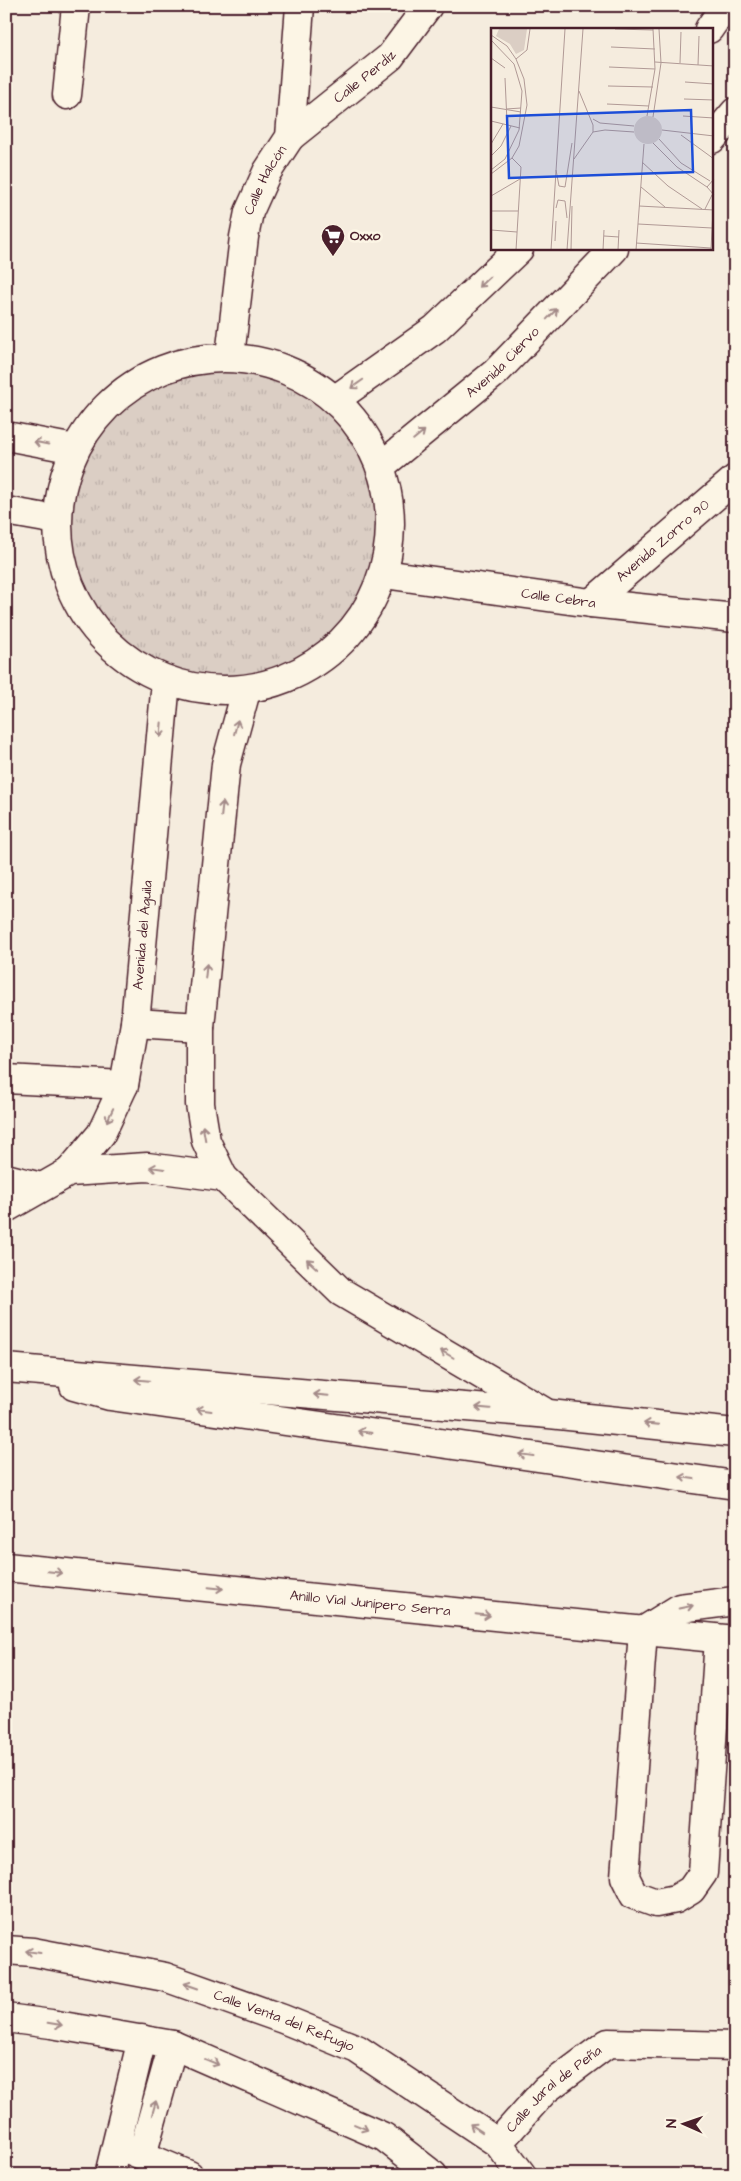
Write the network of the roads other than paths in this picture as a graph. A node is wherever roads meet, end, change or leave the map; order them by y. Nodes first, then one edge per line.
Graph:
1 (76, 6) edge
2 (300, 6) edge
3 (428, 6) edge
4 (725, 6) edge
5 (709, 28) edge
6 (67, 95) dead end
7 (735, 112) edge
8 (290, 137) junction
9 (714, 137) edge
10 (518, 250) edge
11 (613, 250) edge
12 (230, 356) junction
13 (336, 399) junction
14 (6, 436) edge
15 (75, 449) junction
16 (381, 466) junction
17 (735, 479) edge
18 (6, 511) edge
19 (57, 520) junction
20 (384, 574) junction
21 (591, 603) junction
22 (735, 618) edge
23 (166, 682) junction
24 (246, 691) junction
25 (135, 1023) junction
26 (200, 1027) junction
27 (6, 1078) edge
28 (124, 1086) junction
29 (69, 1172) junction
30 (6, 1178) edge
31 (223, 1178) junction
32 (41, 1186) junction
33 (6, 1208) edge
34 (13, 1369) edge
35 (549, 1414) junction
36 (735, 1433) edge
37 (735, 1485) edge
38 (7, 1571) edge
39 (735, 1601) edge
40 (643, 1631) junction
41 (727, 1640) edge
42 (6, 1950) edge
43 (6, 2018) edge
44 (142, 2039) junction
45 (173, 2046) junction
46 (735, 2046) edge
47 (498, 2143) junction
48 (116, 2144) junction
49 (142, 2155) junction
50 (109, 2175) edge
51 (189, 2175) edge
52 (434, 2175) edge
53 (522, 2175) edge

1 - 6 main road
2 - 8 main road, Calle Halcón
3 - 8 main road, Calle Perdiz
4 - 5 main road
7 - 9 main road
8 - 12 main road, Calle Halcón
10 -> 13 main road
16 -> 11 main road, Avenida Ciervo
12 - 13 main road
12 - 15 main road
13 - 16 main road
15 -> 14 main road
15 - 19 main road
16 - 20 main road
17 - 21 main road, Avenida Zorro 90
18 - 19 main road
19 - 23 main road
20 - 21 main road, Calle Cebra
20 - 24 main road
21 - 22 main road, Calle Cebra
23 - 24 main road
23 -> 25 main road, Avenida del Águila
26 -> 24 main road
25 - 26 main road
25 - 28 main road, Avenida del Águila
31 -> 26 main road
27 - 28 main road
28 -> 29 main road, Avenida del Águila
31 -> 29 main road
29 - 32 main road
30 - 32 main road
35 -> 31 main road
32 - 33 main road
35 -> 34 main road
37 -> 34 main road
36 -> 35 main road
38 -> 40 main road, Anillo Vial Junípero Serra
40 -> 39 main road
40 - 41 main road, Anillo Vial Junípero Serra
40 - 41 main road
47 -> 42 main road, Calle Venta del Refugio
43 -> 44 main road
44 - 45 main road
44 - 48 main road
49 -> 45 main road
45 -> 52 main road
46 - 47 main road, Calle Jaral de Peña
47 - 53 main road, Calle Venta del Refugio
48 - 49 main road
48 - 50 main road
49 - 51 main road

